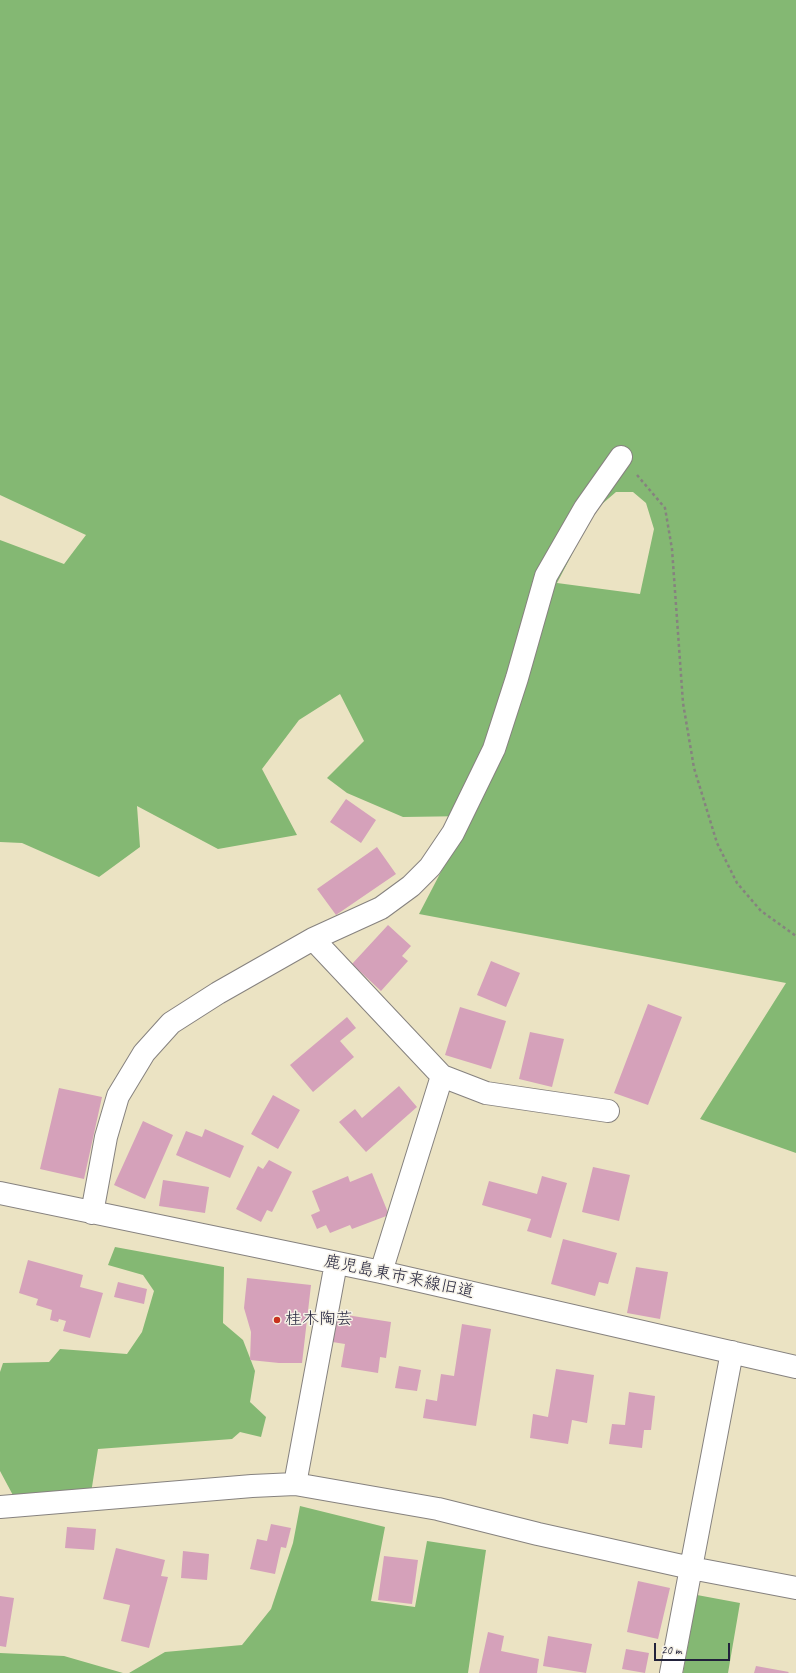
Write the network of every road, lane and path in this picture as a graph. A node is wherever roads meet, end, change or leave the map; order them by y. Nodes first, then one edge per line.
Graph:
1 (621, 457) joint
2 (796, 936) edge
3 (314, 939) junction
4 (442, 1076) junction
5 (608, 1111) dead end
6 (0, 1193) edge
7 (92, 1213) junction
8 (336, 1263) junction
9 (380, 1272) junction
10 (732, 1352) junction
11 (796, 1367) edge
12 (295, 1484) junction
13 (0, 1507) edge
14 (691, 1568) junction
15 (796, 1588) edge
16 (671, 1673) edge

1 - 2 path
1 - 3 street
3 - 4 street
3 - 7 street
4 - 5 street
4 - 9 street
6 - 7 street, 鹿児島東市来線旧道
7 - 8 street, 鹿児島東市来線旧道
8 - 9 street, 鹿児島東市来線旧道
8 - 12 street
9 - 10 street, 鹿児島東市来線旧道
10 - 11 street, 鹿児島東市来線旧道
10 - 14 street
12 - 13 street
12 - 14 street
14 - 15 street
14 - 16 street

